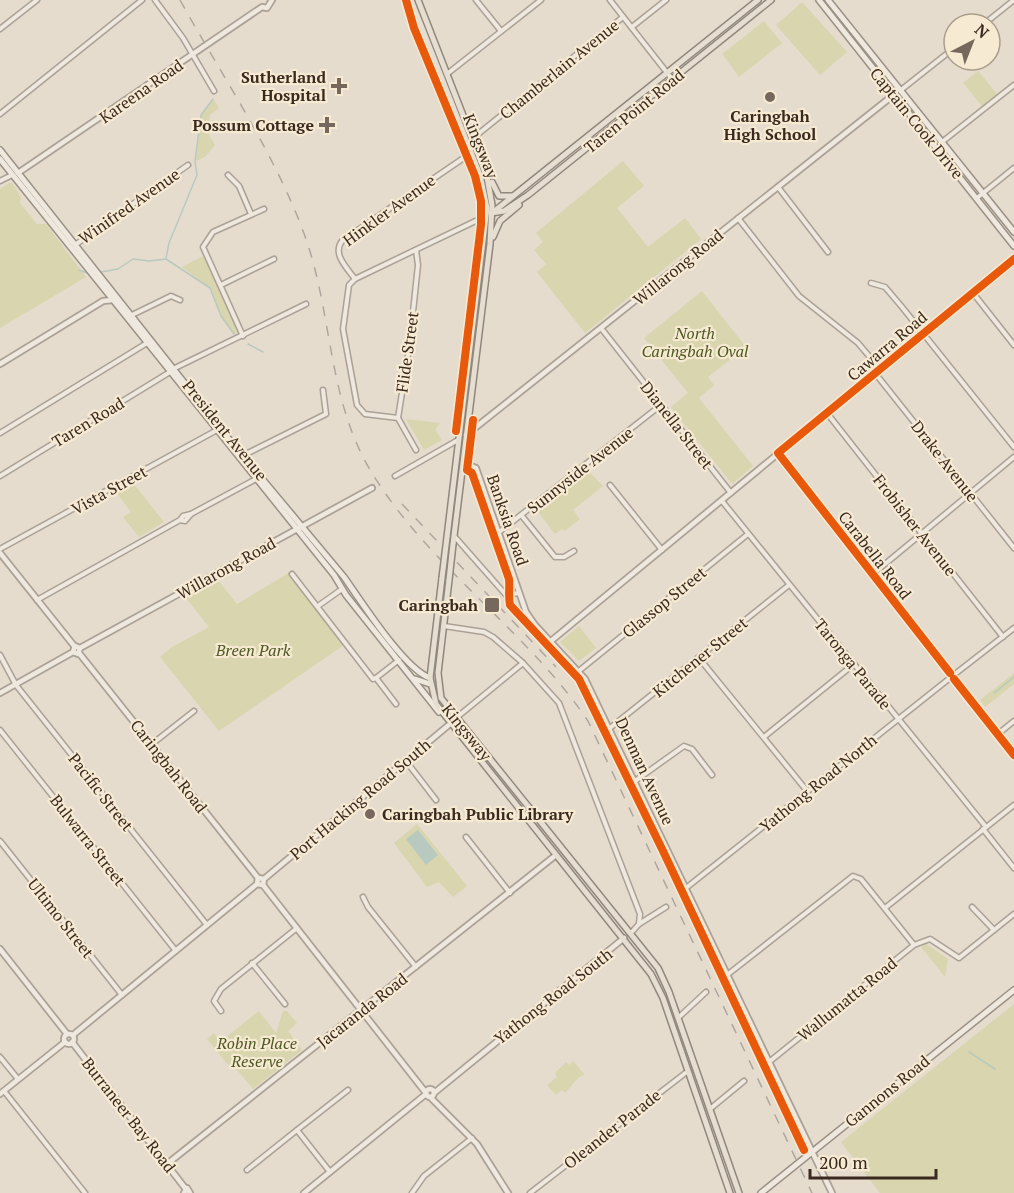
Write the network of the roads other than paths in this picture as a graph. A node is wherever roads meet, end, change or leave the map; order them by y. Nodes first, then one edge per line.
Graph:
1 (37, 0) edge
2 (142, 0) edge
3 (155, 0) edge
4 (411, 0) edge
5 (418, 0) edge
6 (476, 0) edge
7 (541, 0) edge
8 (610, 0) edge
9 (666, 0) edge
10 (758, 0) edge
11 (771, 0) edge
12 (819, 0) edge
13 (828, 0) edge
14 (1014, 0) edge
15 (270, 2) edge
16 (999, 12) edge
17 (623, 17) junction
18 (632, 27) junction
19 (0, 29) edge
20 (501, 31) junction
21 (193, 54) junction
22 (942, 58) edge
23 (668, 73) junction
24 (446, 74) junction
25 (440, 79) junction
26 (673, 79) junction
27 (1014, 85) edge
28 (901, 90) junction
29 (214, 91) dead end
30 (894, 95) junction
31 (0, 114) edge
32 (472, 139) junction
33 (465, 142) junction
34 (942, 142) junction
35 (0, 150) edge
36 (477, 150) junction
37 (471, 153) junction
38 (0, 159) edge
39 (482, 162) junction
40 (188, 165) dead end
41 (1014, 168) edge
42 (15, 174) junction
43 (228, 175) dead end
44 (0, 181) edge
45 (778, 188) junction
46 (526, 193) junction
47 (983, 193) junction
48 (976, 198) junction
49 (264, 208) dead end
50 (251, 214) junction
51 (489, 214) junction
52 (738, 218) junction
53 (1014, 232) edge
54 (490, 244) junction
55 (1014, 246) edge
56 (73, 247) junction
57 (416, 250) junction
58 (828, 252) dead end
59 (274, 259) dead end
60 (1014, 259) edge
61 (355, 279) junction
62 (871, 283) dead end
63 (221, 285) junction
64 (106, 291) junction
65 (973, 293) junction
66 (113, 300) junction
67 (180, 300) dead end
68 (102, 301) junction
69 (306, 304) dead end
70 (130, 316) junction
71 (601, 328) junction
72 (924, 333) junction
73 (243, 336) junction
74 (147, 343) junction
75 (1014, 345) edge
76 (0, 364) edge
77 (173, 370) junction
78 (878, 371) junction
79 (323, 390) dead end
80 (661, 405) junction
81 (827, 413) junction
82 (398, 418) junction
83 (217, 430) junction
84 (0, 433) edge
85 (467, 435) junction
86 (458, 440) junction
87 (1014, 447) edge
88 (416, 450) dead end
89 (778, 453) junction
90 (241, 456) junction
91 (1014, 457) edge
92 (464, 463) junction
93 (0, 476) edge
94 (395, 476) dead end
95 (259, 477) junction
96 (610, 485) dead end
97 (372, 488) dead end
98 (731, 493) junction
99 (970, 493) junction
100 (722, 501) junction
101 (522, 516) junction
102 (298, 528) junction
103 (921, 533) junction
104 (498, 534) junction
105 (748, 534) junction
106 (454, 536) junction
107 (1014, 548) edge
108 (662, 550) junction
109 (0, 551) edge
110 (574, 551) dead end
111 (334, 567) junction
112 (292, 574) dead end
113 (873, 574) junction
114 (789, 585) junction
115 (342, 589) junction
116 (519, 593) junction
117 (37, 600) junction
118 (318, 606) junction
119 (436, 625) junction
120 (444, 626) junction
121 (1014, 628) edge
122 (1003, 637) junction
123 (551, 641) junction
124 (77, 650) junction
125 (0, 655) edge
126 (402, 657) junction
127 (699, 658) junction
128 (523, 663) junction
129 (854, 664) junction
130 (580, 670) junction
131 (953, 676) junction
132 (376, 678) junction
133 (414, 679) junction
134 (430, 681) junction
135 (438, 684) junction
136 (16, 685) junction
137 (0, 693) edge
138 (396, 704) dead end
139 (194, 711) dead end
140 (898, 718) junction
141 (456, 719) junction
142 (1014, 721) edge
143 (449, 723) junction
144 (610, 728) junction
145 (0, 730) edge
146 (998, 734) junction
147 (764, 737) junction
148 (152, 744) junction
149 (1014, 755) edge
150 (406, 761) junction
151 (712, 775) dead end
152 (635, 781) junction
153 (807, 791) junction
154 (436, 800) dead end
155 (1014, 805) edge
156 (985, 828) junction
157 (466, 837) dead end
158 (0, 841) edge
159 (562, 849) junction
160 (556, 855) junction
161 (1014, 868) edge
162 (260, 882) junction
163 (686, 888) junction
164 (510, 893) junction
165 (363, 897) dead end
166 (666, 907) dead end
167 (972, 907) dead end
168 (885, 908) junction
169 (1014, 914) edge
170 (639, 924) junction
171 (207, 925) junction
172 (297, 928) junction
173 (994, 930) junction
174 (631, 933) junction
175 (624, 938) junction
176 (914, 945) junction
177 (0, 949) edge
178 (176, 951) junction
179 (252, 963) junction
180 (416, 967) junction
181 (727, 975) junction
182 (1014, 990) edge
183 (706, 992) dead end
184 (122, 995) junction
185 (285, 1004) dead end
186 (362, 1009) junction
187 (221, 1011) dead end
188 (678, 1017) junction
189 (70, 1035) junction
190 (65, 1042) junction
191 (72, 1042) junction
192 (0, 1057) edge
193 (769, 1062) junction
194 (696, 1068) junction
195 (688, 1071) junction
196 (18, 1080) junction
197 (744, 1081) dead end
198 (348, 1090) dead end
199 (2, 1093) edge
200 (429, 1093) junction
201 (710, 1109) junction
202 (297, 1130) junction
203 (472, 1138) junction
204 (813, 1152) junction
205 (167, 1164) junction
206 (247, 1170) dead end
207 (330, 1172) junction
208 (185, 1191) edge
209 (85, 1193) edge
210 (190, 1193) edge
211 (304, 1193) edge
212 (412, 1193) edge
213 (508, 1193) edge
214 (530, 1193) edge
215 (730, 1193) edge
216 (738, 1193) edge
217 (761, 1193) edge
218 (832, 1193) edge

1 - 19 street
2 - 31 street
3 - 21 street
4 - 25 main road, Kingsway
5 - 24 main road, Kingsway
6 - 20 street
7 - 20 street
8 - 17 street
9 - 18 street
10 - 23 main road, Taren Point Road
11 - 26 main road, Taren Point Road
12 - 30 main road, Captain Cook Drive
13 - 28 main road, Captain Cook Drive
14 - 16 street
15 - 21 street, Kareena Road
17 - 18 street
17 - 32 street, Chamberlain Avenue
18 - 23 street
20 - 24 street
21 - 29 street
21 - 42 street, Kareena Road
22 - 28 street, Willarong Road
23 - 26 street
23 - 46 main road, Taren Point Road
24 - 25 main road
24 - 32 main road, Kingsway
25 - 33 main road, Kingsway
26 - 46 main road, Taren Point Road
27 - 34 street
28 - 30 street, Willarong Road
28 - 34 main road, Captain Cook Drive
30 - 45 street, Willarong Road
30 - 48 main road, Captain Cook Drive
32 - 33 main road, Chamberlain Avenue
32 - 36 main road, Kingsway
33 - 37 main road, Kingsway
34 - 47 main road, Captain Cook Drive
35 - 42 main road, President Avenue
36 - 37 main road
36 - 39 main road, Kingsway
37 - 51 main road, Kingsway
37 - 61 street, Hinkler Avenue
38 - 42 main road, President Avenue
39 - 46 main road
39 - 51 main road, Kingsway
40 - 56 street, Winifred Avenue
41 - 47 street
42 - 44 street
42 - 56 main road, President Avenue
43 - 50 street
45 - 52 street, Willarong Road
45 - 58 street
46 - 51 main road, Taren Point Road
46 - 54 main road
47 - 48 street
47 - 53 main road, Captain Cook Drive
48 - 55 main road, Captain Cook Drive
49 - 50 street
50 - 63 street
51 - 54 main road, Kingsway
51 - 57 street, Taren Point Road
51 - 86 main road, Kingsway
52 - 71 street, Willarong Road
52 - 78 street, Drake Avenue
54 - 85 main road, Kingsway
56 - 64 main road, President Avenue
56 - 70 main road, President Avenue
57 - 61 street, Taren Point Road
57 - 82 street, Flide Street
59 - 63 street
60 - 65 street, Cawarra Road
61 - 82 street, Taren Point Road
62 - 72 street
63 - 73 street
64 - 66 main road, President Avenue
64 - 68 street
65 - 72 street, Cawarra Road
65 - 75 street
66 - 68 street
66 - 70 main road, President Avenue
67 - 70 street
68 - 76 street
69 - 73 street, Taren Road
70 - 74 main road, President Avenue
70 - 77 main road, President Avenue
71 - 80 street, Dianella Street
71 - 85 street, Willarong Road
72 - 78 street, Cawarra Road
72 - 87 street
73 - 77 street, Taren Road
74 - 77 main road, President Avenue
74 - 84 street
77 - 83 main road, President Avenue
77 - 90 main road, President Avenue
77 - 93 street, Taren Road
78 - 81 street, Cawarra Road
78 - 99 street, Drake Avenue
79 - 90 street
80 - 98 street, Dianella Street
80 - 101 street, Sunnyside Avenue
81 - 89 street, Cawarra Road
81 - 103 street, Frobisher Avenue
82 - 88 street
83 - 90 main road, President Avenue
83 - 109 street, Vista Street
85 - 86 street, Willarong Road
85 - 92 main road, Kingsway
86 - 94 street, Willarong Road
86 - 119 main road, Kingsway, bridge
89 - 98 street, Cawarra Road
89 - 113 street, Carabella Road
90 - 95 main road, President Avenue
91 - 99 street
92 - 104 street, Banksia Road
92 - 106 main road, Kingsway
95 - 102 main road, President Avenue
95 - 117 street
96 - 108 street
97 - 102 street, Willarong Road
98 - 100 street, Cawarra Road
99 - 103 street
99 - 107 street, Drake Avenue
100 - 105 street, Taronga Parade
100 - 108 street, Cawarra Road
101 - 104 street, Sunnyside Avenue
101 - 110 street
102 - 111 main road, President Avenue
102 - 115 main road, President Avenue
102 - 124 street, Willarong Road
103 - 113 street
103 - 122 street, Frobisher Avenue
104 - 116 street, Banksia Road
105 - 114 street, Taronga Parade
105 - 130 street, Glassop Street
106 - 116 street
106 - 120 main road, Kingsway, bridge
108 - 123 street, Cawarra Road
109 - 117 street, Caringbah Road
111 - 115 main road
111 - 126 main road, President Avenue
112 - 118 street
113 - 131 street, Carabella Road
114 - 127 street, Kitchener Street
114 - 129 street, Taronga Parade
115 - 118 street
115 - 126 main road, President Avenue
116 - 123 street, Denman Avenue
117 - 124 street, Caringbah Road
118 - 132 street
119 - 120 main road
119 - 134 main road, Kingsway
120 - 128 street
120 - 135 main road, Kingsway
121 - 122 street, Yathong Road North
122 - 131 street, Yathong Road North
123 - 130 street, Denman Avenue
124 - 136 street, Willarong Road
124 - 148 street, Caringbah Road
125 - 136 street, Pacific Street
126 - 132 street
126 - 133 main road, President Avenue
126 - 134 main road, President Avenue
127 - 144 street, Kitchener Street
127 - 147 street
128 - 141 street
128 - 170 street
129 - 140 street, Taronga Parade
129 - 147 street
130 - 144 street, Denman Avenue
131 - 140 street, Yathong Road North
131 - 146 street, Carabella Road
132 - 138 street
133 - 134 main road
133 - 143 main road, President Avenue
134 - 135 main road
134 - 143 main road, Kingsway
135 - 141 main road, Kingsway
136 - 137 street, Willarong Road
136 - 171 street, Pacific Street
139 - 148 street
140 - 153 street, Yathong Road North
140 - 156 street, Taronga Parade
141 - 143 main road, Port Hacking Road South
141 - 159 main road, Kingsway
142 - 146 street
143 - 150 street, Port Hacking Road South
143 - 160 main road, Kingsway
144 - 152 street, Denman Avenue
145 - 178 street, Bulwarra Street
146 - 149 street, Carabella Road
147 - 153 street
148 - 162 street, Caringbah Road
150 - 154 street
150 - 162 street, Port Hacking Road South
151 - 152 street
152 - 163 street, Denman Avenue
153 - 163 street, Yathong Road North
155 - 156 street
156 - 161 street, Taronga Parade
156 - 168 street
157 - 164 street
158 - 184 street, Ultimo Street
159 - 160 main road
159 - 174 main road, Kingsway
160 - 164 street, Jacaranda Road
160 - 175 main road, Kingsway
162 - 171 street, Port Hacking Road South
162 - 172 street, Caringbah Road
163 - 181 street, Denman Avenue
164 - 180 street, Jacaranda Road
165 - 180 street
166 - 170 street, Yathong Road South
167 - 173 street
168 - 176 street
168 - 181 street
169 - 173 street
170 - 174 street, Yathong Road South
171 - 178 street, Port Hacking Road South
172 - 179 street
172 - 186 street, Caringbah Road
173 - 176 street, Wallumatta Road
174 - 175 main road, Yathong Road South
174 - 188 main road, Kingsway
175 - 195 main road, Kingsway
175 - 200 street, Yathong Road South
176 - 193 street, Wallumatta Road
177 - 189 street
178 - 184 street, Port Hacking Road South
179 - 185 street
179 - 187 street
180 - 186 street, Jacaranda Road
181 - 193 street, Denman Avenue
182 - 204 main road, Gannons Road
183 - 188 street
184 - 189 street, Port Hacking Road South
186 - 200 street, Caringbah Road
186 - 205 street, Jacaranda Road
188 - 194 main road, Kingsway
189 - 190 street
189 - 191 street
190 - 191 street
190 - 196 street
191 - 205 street, Burraneer Bay Road
192 - 196 street
193 - 204 street, Denman Avenue
194 - 195 main road, Oleander Parade
194 - 201 main road, Kingsway
195 - 214 street, Oleander Parade
195 - 215 main road, Kingsway
196 - 199 street
197 - 201 street
198 - 202 street
199 - 209 street
200 - 203 street, Caringbah Road
200 - 207 street, Yathong Road South
201 - 216 main road, Kingsway
202 - 206 street
202 - 207 street
203 - 212 street
203 - 213 street, Caringbah Road
204 - 217 main road, Gannons Road
204 - 218 street, Denman Avenue
205 - 208 street, Burraneer Bay Road
207 - 211 street, Yathong Road South
208 - 210 street, Burraneer Bay Road

